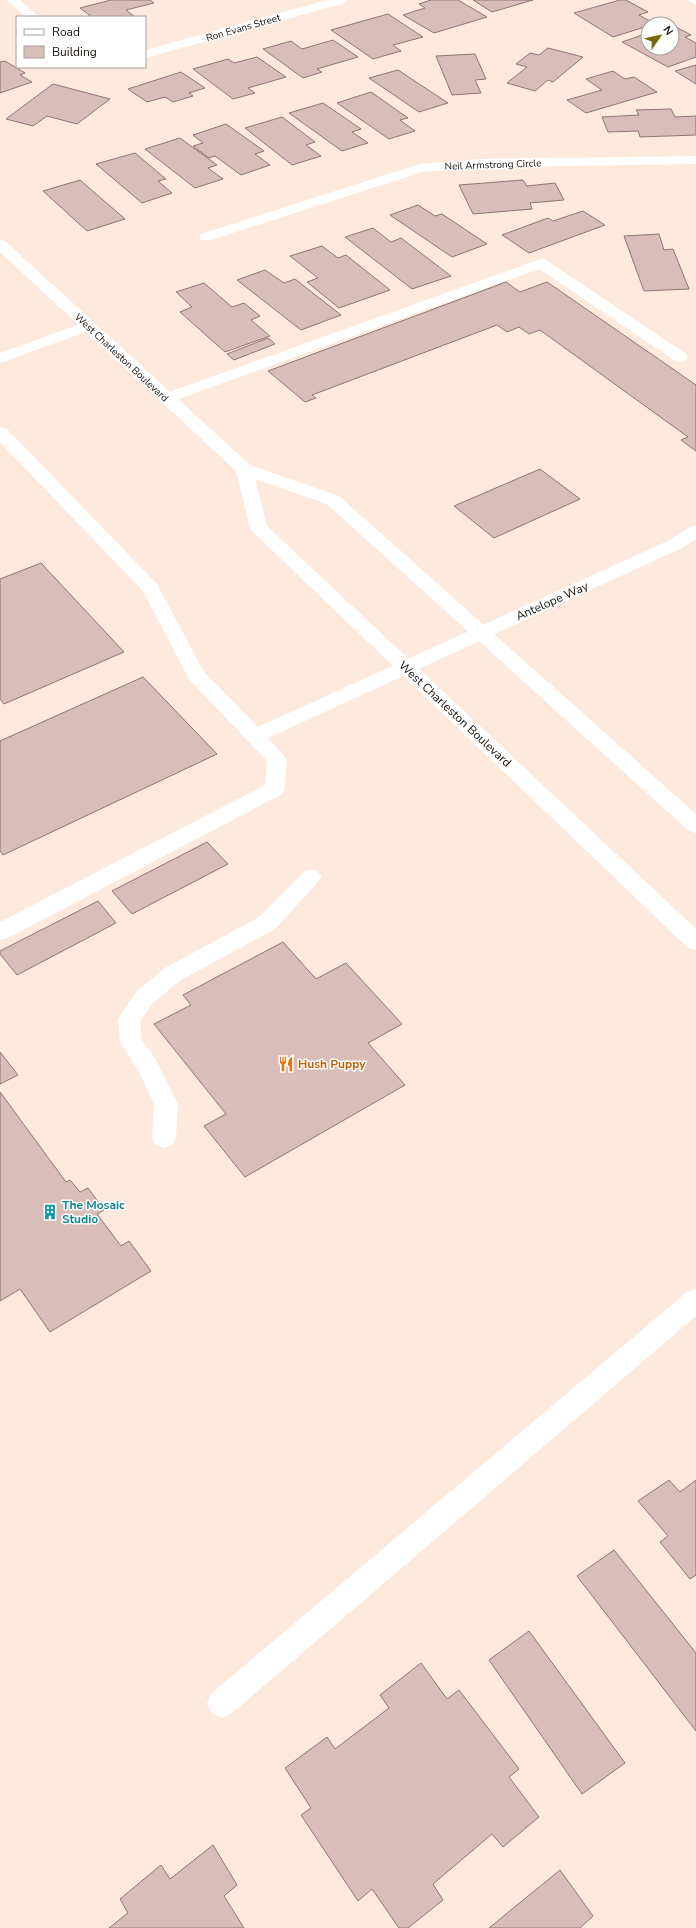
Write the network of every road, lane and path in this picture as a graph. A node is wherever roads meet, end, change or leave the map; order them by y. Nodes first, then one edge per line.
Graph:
1 (13, 0) edge
2 (341, 0) edge
3 (32, 16) edge
4 (146, 54) edge
5 (696, 160) edge
6 (206, 237) dead end
7 (0, 244) edge
8 (89, 326) junction
9 (680, 357) dead end
10 (0, 358) edge
11 (167, 398) junction
12 (0, 432) edge
13 (244, 469) junction
14 (696, 531) edge
15 (481, 633) junction
16 (406, 668) junction
17 (255, 736) junction
18 (696, 826) edge
19 (311, 877) dead end
20 (0, 932) edge
21 (696, 942) edge
22 (164, 1138) dead end
23 (696, 1300) edge
24 (222, 1703) dead end

1 - 3 main road
2 - 4 main road, Ron Evans Street
5 - 6 main road, Neil Armstrong Circle
7 - 8 main road, West Charleston Boulevard
8 - 10 main road
8 - 11 main road, West Charleston Boulevard
9 - 11 main road
11 - 13 main road, West Charleston Boulevard
12 - 17 main road
13 - 15 main road, West Charleston Boulevard
13 - 16 main road, West Charleston Boulevard
14 - 15 main road, Antelope Way
15 - 16 main road, Antelope Way
15 - 18 main road, West Charleston Boulevard
16 - 17 main road, Antelope Way
16 - 21 main road, West Charleston Boulevard
17 - 20 main road
19 - 22 main road
23 - 24 main road

